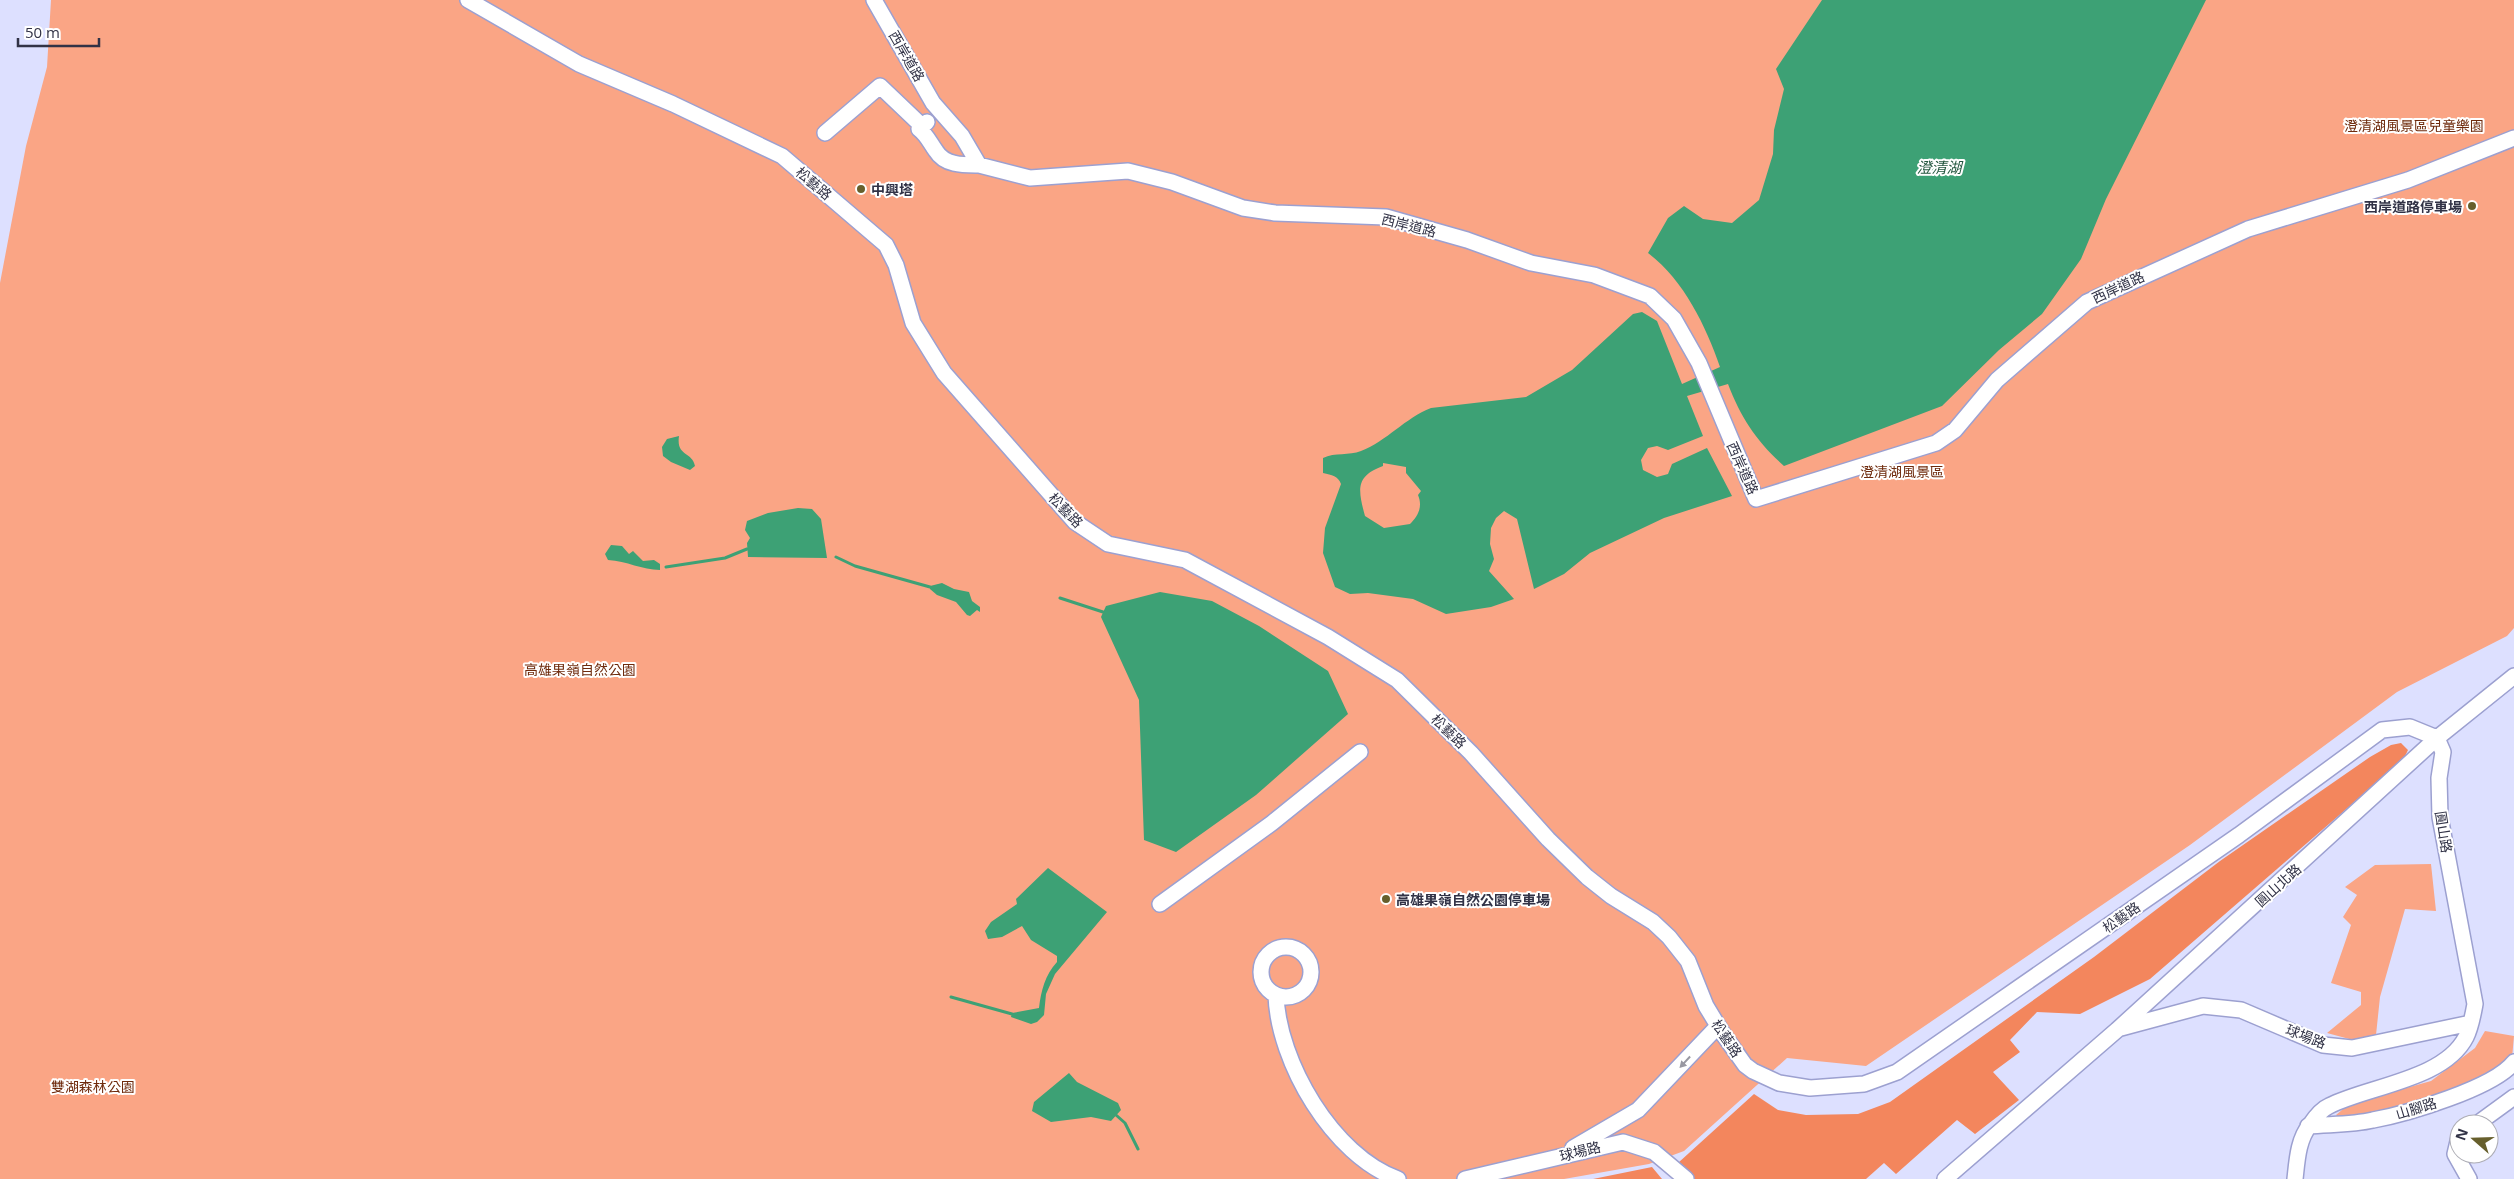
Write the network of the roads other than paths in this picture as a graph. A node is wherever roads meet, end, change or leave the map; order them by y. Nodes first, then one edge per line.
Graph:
1 (468, 0) edge
2 (874, 0) edge
3 (940, 112) junction
4 (922, 126) junction
5 (826, 133) dead end
6 (2514, 138) edge
7 (980, 165) junction
8 (2514, 676) edge
9 (2437, 738) junction
10 (1360, 752) dead end
11 (1160, 904) dead end
12 (1696, 981) junction
13 (1276, 995) dead end
14 (2471, 1023) junction
15 (1718, 1026) junction
16 (2117, 1030) junction
17 (1737, 1054) junction
18 (2514, 1062) edge
19 (2514, 1097) edge
20 (2491, 1114) edge
21 (2308, 1126) junction
22 (1559, 1156) junction
23 (2461, 1164) edge
24 (1398, 1179) edge
25 (1465, 1179) edge
26 (1686, 1179) edge
27 (1945, 1179) edge
28 (2295, 1179) edge
29 (2469, 1179) edge

1 - 12 street, 松藝路
2 - 3 street, 西岸道路
3 - 4 street
3 - 7 street, 西岸道路
4 - 5 street, 西岸道路
4 - 7 street, 西岸道路
6 - 7 street, 西岸道路
8 - 9 street
9 - 14 street, 圓山路
9 - 16 street, 圓山北路
9 - 17 street, 松藝路
10 - 11 street
12 - 15 street, 松藝路
12 - 17 street
13 - 24 street
14 - 16 street, 球場路
14 - 21 street
15 - 17 street, 松藝路
15 -> 22 street
16 - 27 street, 球場路
18 - 21 street, 山腳路
19 - 20 street
21 - 28 street
22 - 25 street, 球場路
22 - 26 street, 球場路
23 - 29 street

